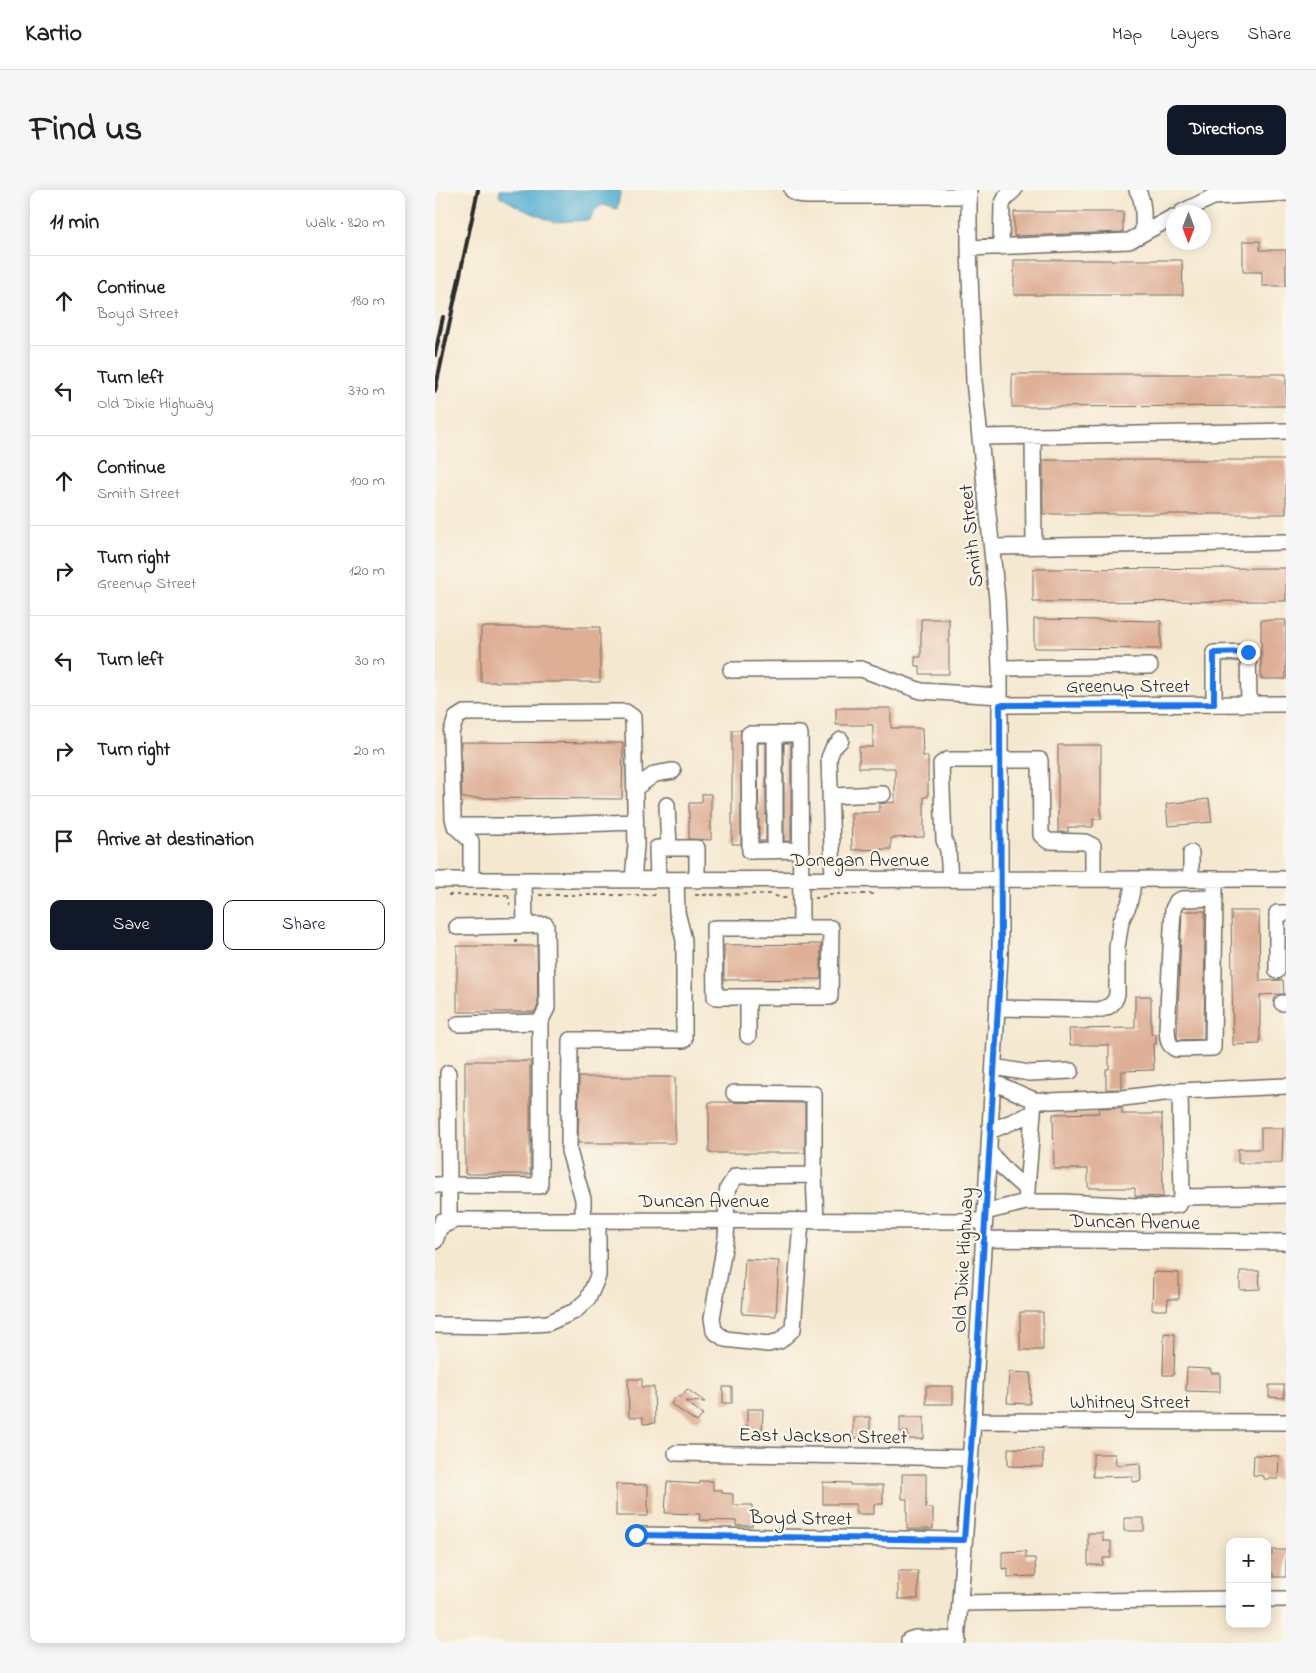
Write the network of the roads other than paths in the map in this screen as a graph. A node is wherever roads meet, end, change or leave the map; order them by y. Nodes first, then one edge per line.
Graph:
1 (792, 190) edge
2 (1014, 190) edge
3 (1137, 190) edge
4 (969, 193) edge
5 (1286, 193) edge
6 (1195, 205) edge
7 (1166, 221) edge
8 (1143, 233) junction
9 (1001, 247) junction
10 (969, 248) junction
11 (1286, 432) edge
12 (1033, 436) junction
13 (980, 437) junction
14 (1286, 542) edge
15 (1034, 546) junction
16 (992, 547) junction
17 (1150, 666) dead end
18 (1000, 668) junction
19 (731, 670) dead end
20 (1000, 700) junction
21 (1214, 704) junction
22 (1249, 704) junction
23 (1286, 704) edge
24 (775, 734) junction
25 (841, 740) dead end
26 (1000, 760) junction
27 (673, 771) dead end
28 (635, 788) junction
29 (883, 794) dead end
30 (831, 796) junction
31 (667, 805) dead end
32 (635, 822) junction
33 (455, 826) junction
34 (669, 848) junction
35 (801, 850) junction
36 (775, 851) junction
37 (1191, 853) dead end
38 (1093, 878) junction
39 (1132, 878) junction
40 (833, 879) junction
41 (949, 879) junction
42 (1000, 879) junction
43 (1191, 879) junction
44 (1215, 879) junction
45 (1286, 879) edge
46 (435, 880) edge
47 (471, 880) junction
48 (524, 880) junction
49 (633, 880) junction
50 (676, 880) junction
51 (697, 880) junction
52 (801, 880) junction
53 (656, 887) junction
54 (1215, 898) junction
55 (1286, 913) edge
56 (525, 925) junction
57 (457, 927) dead end
58 (801, 928) junction
59 (1277, 971) dead end
60 (748, 997) junction
61 (997, 1008) junction
62 (540, 1022) junction
63 (458, 1024) dead end
64 (748, 1036) dead end
65 (1071, 1071) dead end
66 (448, 1073) dead end
67 (993, 1074) junction
68 (1286, 1086) edge
69 (1180, 1090) junction
70 (734, 1093) dead end
71 (1034, 1106) junction
72 (990, 1131) junction
73 (989, 1152) junction
74 (815, 1175) junction
75 (442, 1185) edge
76 (1286, 1195) edge
77 (1026, 1196) junction
78 (1182, 1196) junction
79 (985, 1216) junction
80 (583, 1220) junction
81 (598, 1220) junction
82 (727, 1220) junction
83 (808, 1220) junction
84 (442, 1222) edge
85 (984, 1239) junction
86 (435, 1241) edge
87 (1286, 1242) edge
88 (435, 1325) edge
89 (973, 1421) junction
90 (1286, 1422) edge
91 (676, 1453) dead end
92 (970, 1458) junction
93 (636, 1535) dead end
94 (964, 1540) junction
95 (1226, 1599) edge
96 (1271, 1599) edge
97 (1286, 1599) edge
98 (960, 1603) junction
99 (957, 1641) edge
100 (909, 1643) edge

1 - 4 street
2 - 9 street
3 - 8 street
4 - 10 street, Smith Street
5 - 6 street
7 - 8 street
8 - 9 street
9 - 10 street
10 - 13 street, Smith Street
11 - 12 street
12 - 13 street
12 - 15 street
13 - 16 street, Smith Street
14 - 15 street
15 - 16 street
16 - 18 street, Smith Street
17 - 18 street
18 - 20 street, Smith Street
19 - 20 street, Greenup Street
20 - 21 street, Greenup Street
20 - 26 street, Smith Street
21 - 22 street, Greenup Street
21 - 22 street
22 - 23 street, Greenup Street
24 - 35 street
24 - 36 street
24 - 36 street
25 - 30 street
26 - 38 street
26 - 41 street
26 - 42 street, Smith Street
27 - 28 street
28 - 32 street
28 - 33 street
29 - 30 street
30 - 40 street
31 - 34 street
32 - 33 street
32 - 49 street
33 - 47 street
34 - 51 street
34 - 53 street
35 - 36 street
35 - 52 street
37 - 43 street
38 - 39 street, Donegan Avenue
38 - 42 street, Donegan Avenue
39 - 43 street, Donegan Avenue
39 - 61 street
40 - 41 street, Donegan Avenue
40 - 52 street, Donegan Avenue
41 - 42 street, Donegan Avenue
42 - 61 street, Old Dixie Highway
43 - 44 street, Donegan Avenue
44 - 45 street, Donegan Avenue
44 - 54 street
46 - 47 street, Donegan Avenue
47 - 48 street, Donegan Avenue
48 - 49 street, Donegan Avenue
48 - 56 street
49 - 53 street, Donegan Avenue
50 - 51 street, Donegan Avenue
50 - 53 street, Donegan Avenue
50 - 80 street
51 - 52 street, Donegan Avenue
52 - 58 street
54 - 54 street
55 - 59 street
56 - 57 street
56 - 62 street
58 - 60 street
58 - 60 street
60 - 64 street
61 - 67 street, Old Dixie Highway
62 - 63 street
62 - 75 street
65 - 67 street
66 - 75 street
67 - 71 street
67 - 72 street, Old Dixie Highway
68 - 69 street
69 - 71 street
69 - 78 street
70 - 74 street
71 - 72 street
71 - 77 street
72 - 73 street, Old Dixie Highway
73 - 77 street
73 - 79 street, Old Dixie Highway
74 - 82 street
74 - 83 street
75 - 84 street
76 - 78 street
77 - 78 street, Duncan Avenue
77 - 79 street, Duncan Avenue
79 - 83 street, Duncan Avenue
79 - 85 street, Old Dixie Highway
80 - 81 street, Duncan Avenue
80 - 84 street, Duncan Avenue
81 - 82 street, Duncan Avenue
81 - 88 street
82 - 83 street, Duncan Avenue
82 - 83 street
84 - 86 street
85 - 87 street, Duncan Avenue
85 - 89 street, Old Dixie Highway
89 - 90 street, Whitney Street
89 - 92 street, Old Dixie Highway
91 - 92 street, East Jackson Street
92 - 94 street, Old Dixie Highway
93 - 94 street, Boyd Street
94 - 98 street, Old Dixie Highway
95 - 98 street
96 - 97 street
98 - 99 street, Old Dixie Highway
99 - 100 street

